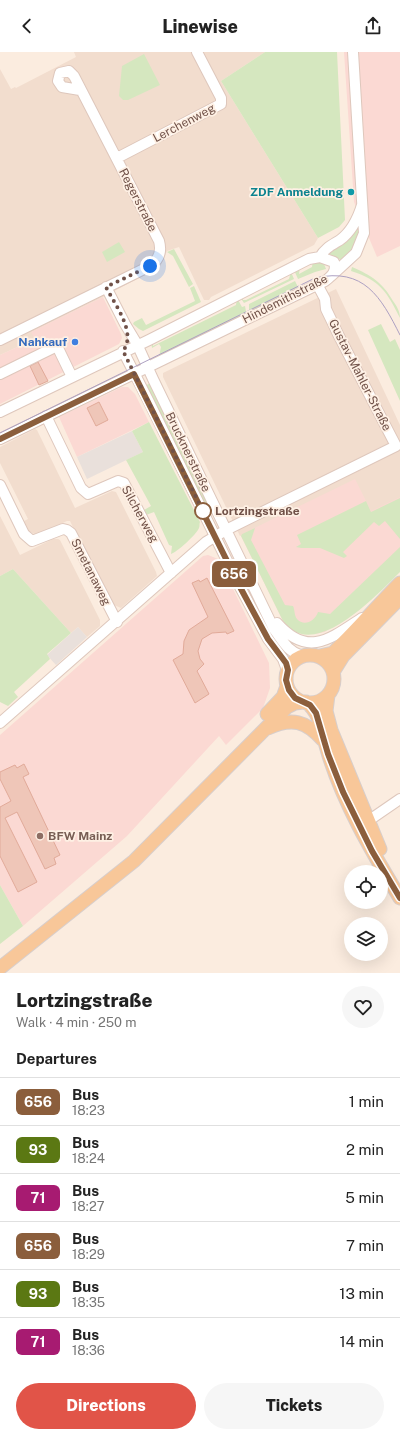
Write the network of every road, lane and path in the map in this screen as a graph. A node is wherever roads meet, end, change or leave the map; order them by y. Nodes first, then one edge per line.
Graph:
1 (197, 52) edge
2 (353, 52) edge
3 (80, 90) dead end
4 (117, 158) junction
5 (362, 205) junction
6 (320, 257) junction
7 (331, 276) junction
8 (317, 284) junction
9 (106, 287) junction
10 (124, 324) junction
11 (132, 335) junction
12 (0, 340) edge
13 (149, 340) junction
14 (138, 344) junction
15 (123, 351) junction
16 (149, 367) junction
17 (0, 374) edge
18 (134, 374) junction
19 (72, 377) junction
20 (0, 412) edge
21 (46, 416) junction
22 (0, 440) edge
23 (0, 485) edge
24 (226, 530) junction
25 (215, 536) junction
26 (171, 573) junction
27 (400, 584) edge
28 (400, 598) edge
29 (262, 602) junction
30 (370, 613) junction
31 (117, 622) junction
32 (302, 656) junction
33 (320, 656) junction
34 (288, 670) junction
35 (333, 672) junction
36 (287, 686) junction
37 (328, 695) junction
38 (305, 702) junction
39 (2, 716) edge
40 (264, 730) junction
41 (324, 741) junction
42 (400, 799) edge
43 (368, 821) junction
44 (99, 890) junction
45 (400, 895) edge
46 (400, 898) edge
47 (0, 968) edge

1 - 4 street, Lerchenweg
2 - 5 street
3 - 4 street, Regerstraße
4 - 9 street, Regerstraße
5 - 6 street
5 - 7 street
6 - 7 street, Hindemithstraße
6 - 13 street, Hindemithstraße
7 - 8 street, Hindemithstraße
8 - 16 street, Hindemithstraße
8 - 24 street, Gustav-Mahler-Straße
9 - 10 street
9 - 12 street, Regerstraße
10 - 11 street
10 - 15 street
11 - 13 street
11 - 14 street
13 - 14 street, Hindemithstraße
14 - 15 street, Hindemithstraße
14 - 16 street
15 - 18 street
15 - 19 street, Hindemithstraße
16 - 18 street, Hindemithstraße
16 - 24 street, Brucknerstraße
17 - 19 street
18 - 21 street, Hindemithstraße
18 - 25 street, Brucknerstraße
19 - 20 street, Hindemithstraße
21 - 22 street, Hindemithstraße
21 - 26 street, Silcherweg
23 - 31 street, Smetanaweg
24 - 25 street
24 - 29 street, Brucknerstraße
25 - 26 street
25 - 34 street, Brucknerstraße
26 - 31 street
27 - 30 main road
28 - 35 main road
29 - 30 street
29 - 32 street, Brucknerstraße
30 - 33 main road
31 - 39 street
32 - 33 main road
32 - 34 main road
33 - 35 main road
34 - 36 main road
35 - 37 main road
36 - 38 main road
36 - 44 main road
37 - 38 main road
37 - 43 main road
38 - 40 main road
38 - 41 main road
40 - 41 main road
40 - 44 main road
41 - 46 main road
42 - 43 street
43 - 45 main road
44 - 47 main road

